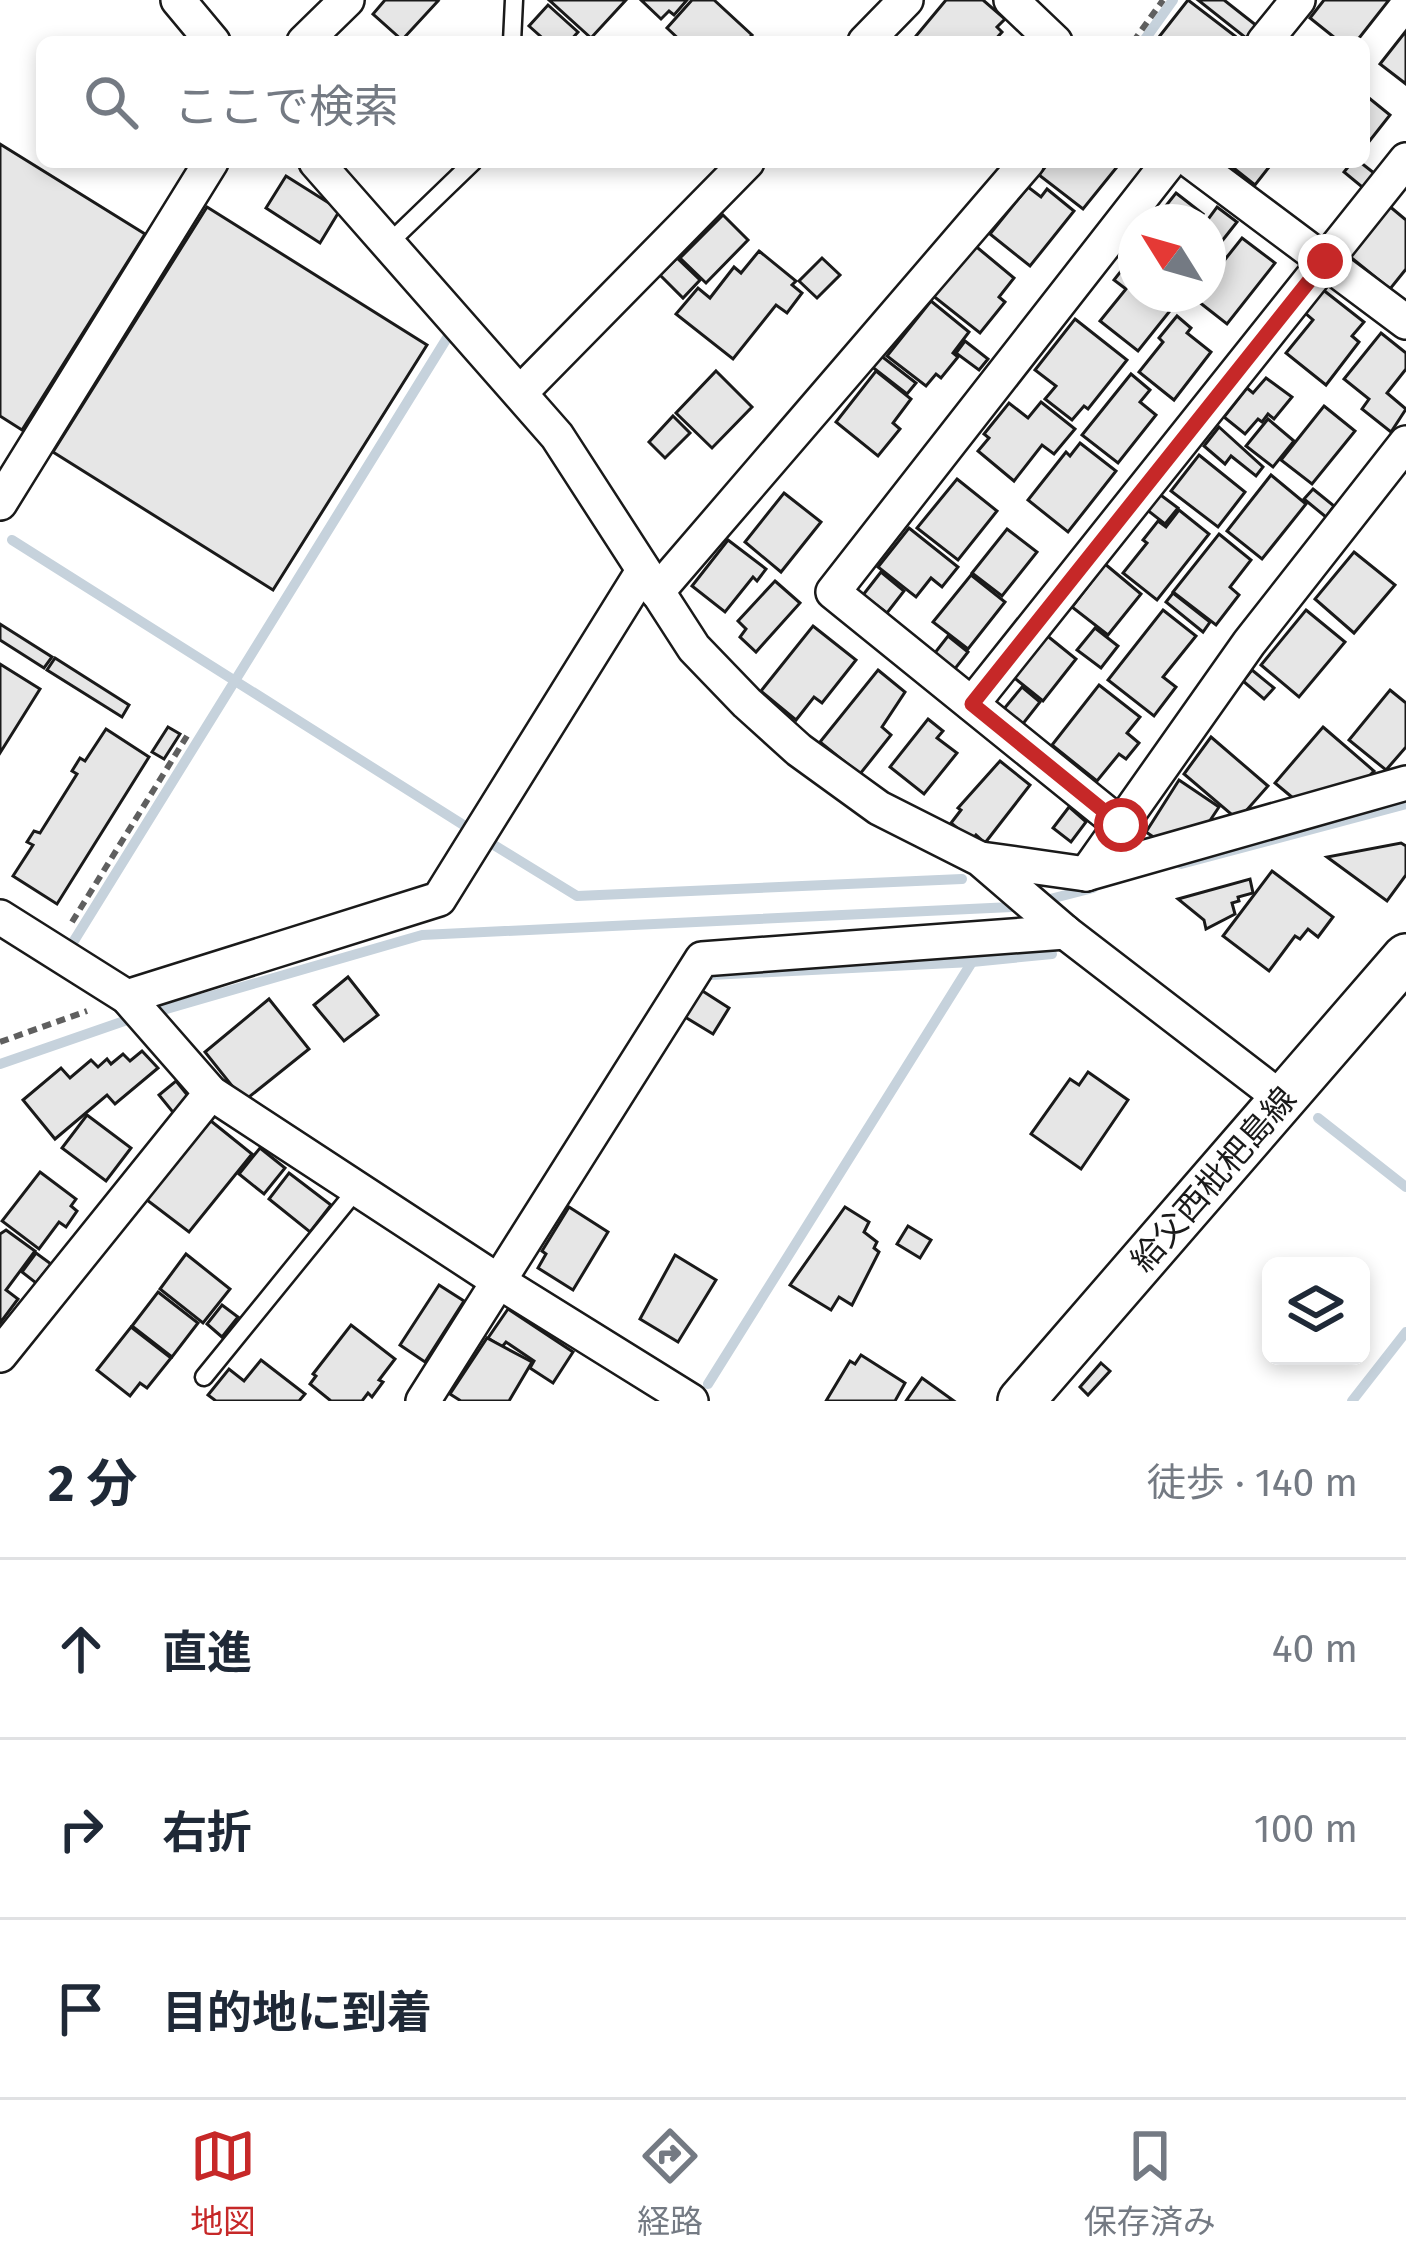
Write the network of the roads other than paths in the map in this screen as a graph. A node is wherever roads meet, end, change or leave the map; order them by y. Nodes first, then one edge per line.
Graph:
1 (178, 0) edge
2 (346, 0) edge
3 (514, 0) edge
4 (906, 0) edge
5 (1011, 0) edge
6 (1298, 0) edge
7 (208, 36) edge
8 (310, 36) edge
9 (512, 36) edge
10 (871, 36) edge
11 (1049, 36) edge
12 (1269, 36) edge
13 (1406, 160) edge
14 (207, 168) edge
15 (321, 168) edge
16 (467, 168) edge
17 (741, 168) edge
18 (1022, 168) edge
19 (1164, 168) edge
20 (1200, 168) edge
21 (388, 244) junction
22 (1325, 261) junction
23 (1406, 322) edge
24 (520, 393) junction
25 (1406, 443) edge
26 (0, 503) edge
27 (650, 582) junction
28 (972, 704) junction
29 (1406, 783) edge
30 (1121, 825) junction
31 (980, 859) junction
32 (1086, 874) junction
33 (0, 917) edge
34 (1065, 932) junction
35 (1406, 957) edge
36 (128, 997) junction
37 (211, 1093) junction
38 (1282, 1099) junction
39 (358, 1189) junction
40 (498, 1281) junction
41 (0, 1355) edge
42 (204, 1377) dead end
43 (423, 1401) edge
44 (691, 1401) edge
45 (1021, 1401) edge

1 - 7 street
2 - 8 street
3 - 9 lane
4 - 10 street
5 - 11 street
6 - 12 street
13 - 22 street
14 - 26 street
15 - 21 street
16 - 21 lane
17 - 24 street
18 - 27 street
19 - 28 street
20 - 22 street
21 - 24 street
22 - 23 street
22 - 28 street
24 - 27 street
25 - 30 street
27 - 31 street
27 - 36 street
28 - 30 street
29 - 32 street
30 - 32 street
31 - 32 street
31 - 34 street
33 - 36 street
34 - 38 street
34 - 40 street
35 - 38 main road, 給父西枇杷島線
36 - 37 street
37 - 39 street
37 - 41 street
38 - 45 main road, 給父西枇杷島線
39 - 40 street
39 - 42 lane
40 - 43 street
40 - 44 street

